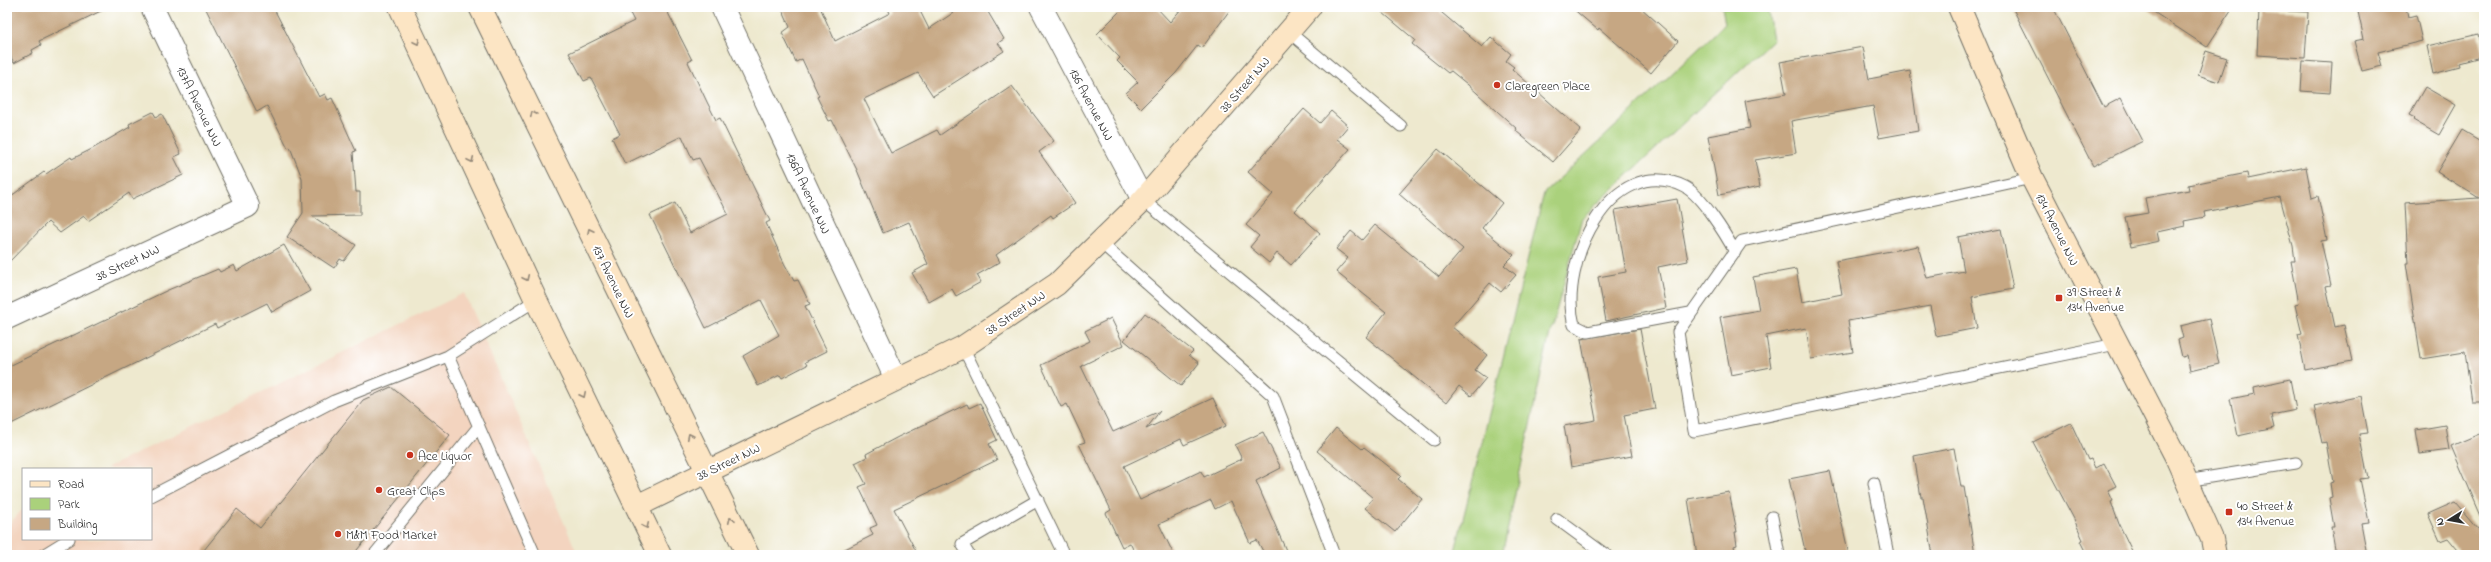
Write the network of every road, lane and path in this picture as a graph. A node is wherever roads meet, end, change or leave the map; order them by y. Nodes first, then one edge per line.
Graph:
1 (152, 7) edge
2 (400, 7) edge
3 (480, 7) edge
4 (722, 7) edge
5 (1041, 7) edge
6 (1310, 7) edge
7 (1959, 7) edge
8 (1289, 32) junction
9 (1402, 126) dead end
10 (2032, 178) junction
11 (1143, 200) junction
12 (248, 206) joint
13 (1100, 242) junction
14 (1734, 252) junction
15 (536, 300) junction
16 (1690, 313) junction
17 (7, 318) edge
18 (2116, 344) junction
19 (963, 347) junction
20 (448, 356) junction
21 (896, 379) junction
22 (479, 426) junction
23 (1434, 440) dead end
24 (2296, 463) dead end
25 (707, 471) junction
26 (2186, 481) junction
27 (1874, 483) dead end
28 (152, 495) edge
29 (1038, 500) junction
30 (637, 506) junction
31 (1772, 517) dead end
32 (1558, 519) dead end
33 (67, 540) edge
34 (656, 552) edge
35 (43, 555) edge
36 (374, 555) edge
37 (535, 555) edge
38 (748, 555) edge
39 (969, 555) edge
40 (1064, 555) edge
41 (1334, 555) edge
42 (1606, 555) edge
43 (1779, 555) edge
44 (1888, 555) edge
45 (2215, 555) edge

1 - 12 street, 137A Avenue NW
2 -> 15 street
25 -> 3 street, 137 Avenue NW
4 - 21 street, 136A Avenue NW
5 - 11 street, 136 Avenue NW
6 - 8 street, 38 Street NW
7 - 10 street, 134 Avenue NW
8 - 9 lane
8 - 11 street, 38 Street NW
10 - 14 lane
10 - 18 street, 134 Avenue NW
11 - 13 street, 38 Street NW
11 - 23 lane
12 - 17 street, 38 Street NW
13 - 19 street, 38 Street NW
13 - 41 lane
14 - 16 lane
14 - 16 lane
15 - 20 lane
15 -> 30 street
16 - 18 lane
18 - 26 street, 134 Avenue NW
19 - 21 street, 38 Street NW
19 - 29 lane
20 - 22 lane
20 - 28 lane
21 - 25 street, 38 Street NW
22 - 36 lane
22 - 37 lane
24 - 26 lane
25 - 30 street, 38 Street NW
38 -> 25 street, 137 Avenue NW
26 - 45 street, 134 Avenue NW
27 - 44 lane
29 - 39 lane
29 - 40 lane
30 -> 34 street
31 - 43 lane
32 - 42 lane
33 - 35 lane

